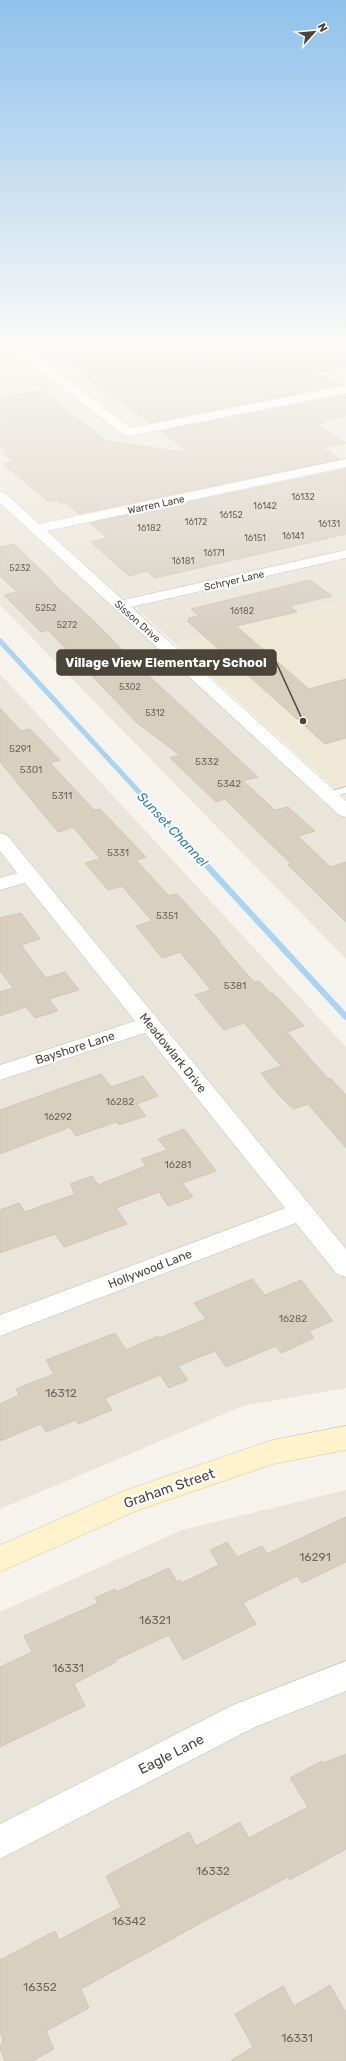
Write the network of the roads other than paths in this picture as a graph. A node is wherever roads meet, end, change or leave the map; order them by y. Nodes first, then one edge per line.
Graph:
1 (346, 464) edge
2 (0, 496) edge
3 (37, 529) junction
4 (346, 554) edge
5 (121, 606) junction
6 (346, 790) edge
7 (328, 795) junction
8 (346, 811) edge
9 (0, 839) edge
10 (30, 876) junction
11 (0, 884) edge
12 (149, 1024) junction
13 (0, 1073) edge
14 (300, 1212) junction
15 (346, 1267) edge
16 (0, 1326) edge
17 (346, 1438) edge
18 (0, 1559) edge
19 (346, 1676) edge
20 (0, 1842) edge

1 - 3 street, Warren Lane
2 - 3 street, Sisson Drive
3 - 5 street, Sisson Drive
4 - 5 street, Schryer Lane
5 - 7 street, Sisson Drive
6 - 7 lane
7 - 8 street, Sisson Drive
9 - 10 street, Meadowlark Drive
10 - 11 street
10 - 12 street, Meadowlark Drive
12 - 13 street, Bayshore Lane
12 - 14 street, Meadowlark Drive
14 - 15 street, Meadowlark Drive
14 - 16 street, Hollywood Lane
17 - 18 street, Graham Street
19 - 20 street, Eagle Lane

